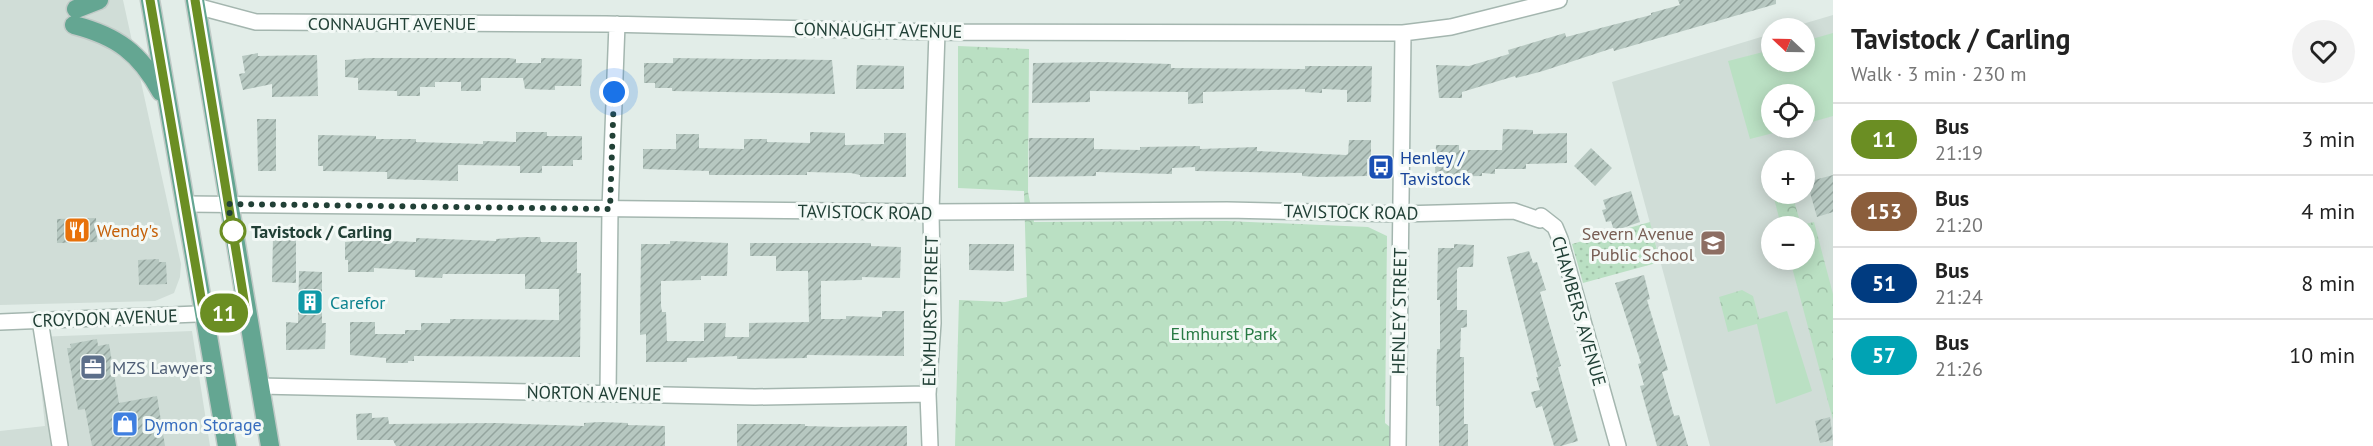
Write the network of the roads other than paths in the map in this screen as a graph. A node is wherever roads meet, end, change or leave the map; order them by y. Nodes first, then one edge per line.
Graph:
1 (99, 0) edge
2 (150, 0) edge
3 (1559, 0) edge
4 (195, 3) edge
5 (617, 24) junction
6 (937, 32) junction
7 (1403, 33) junction
8 (168, 105) junction
9 (186, 204) junction
10 (228, 204) junction
11 (610, 209) junction
12 (931, 212) junction
13 (1400, 214) junction
14 (1541, 216) joint
15 (246, 312) junction
16 (204, 315) junction
17 (40, 320) junction
18 (0, 322) edge
19 (259, 386) junction
20 (608, 394) junction
21 (928, 394) junction
22 (60, 446) edge
23 (227, 446) edge
24 (270, 446) edge
25 (930, 446) edge
26 (1398, 446) edge
27 (1618, 446) edge

1 - 8 main road
2 - 8 main road
3 - 7 street, CONNAUGHT AVENUE
4 - 5 street, CONNAUGHT AVENUE
4 - 10 main road
5 - 6 street, CONNAUGHT AVENUE
5 - 11 street
6 - 7 street, CONNAUGHT AVENUE
6 - 12 street, ELMHURST STREET
7 - 13 street, HENLEY STREET
8 - 9 main road
9 - 10 street, TAVISTOCK ROAD
9 - 16 main road
10 - 11 street, TAVISTOCK ROAD
10 - 15 main road
11 - 12 street, TAVISTOCK ROAD
11 - 20 street
12 - 13 street, TAVISTOCK ROAD
12 - 21 street, ELMHURST STREET
13 - 14 street, TAVISTOCK ROAD
13 - 26 street, HENLEY STREET
14 - 27 street, CHAMBERS AVENUE
15 - 16 street, CROYDON AVENUE
15 - 19 main road
16 - 17 street, CROYDON AVENUE
16 - 23 main road
17 - 18 street, CROYDON AVENUE
17 - 22 street
19 - 20 street, NORTON AVENUE
19 - 24 main road
20 - 21 street, NORTON AVENUE
21 - 25 street, ELMHURST STREET

